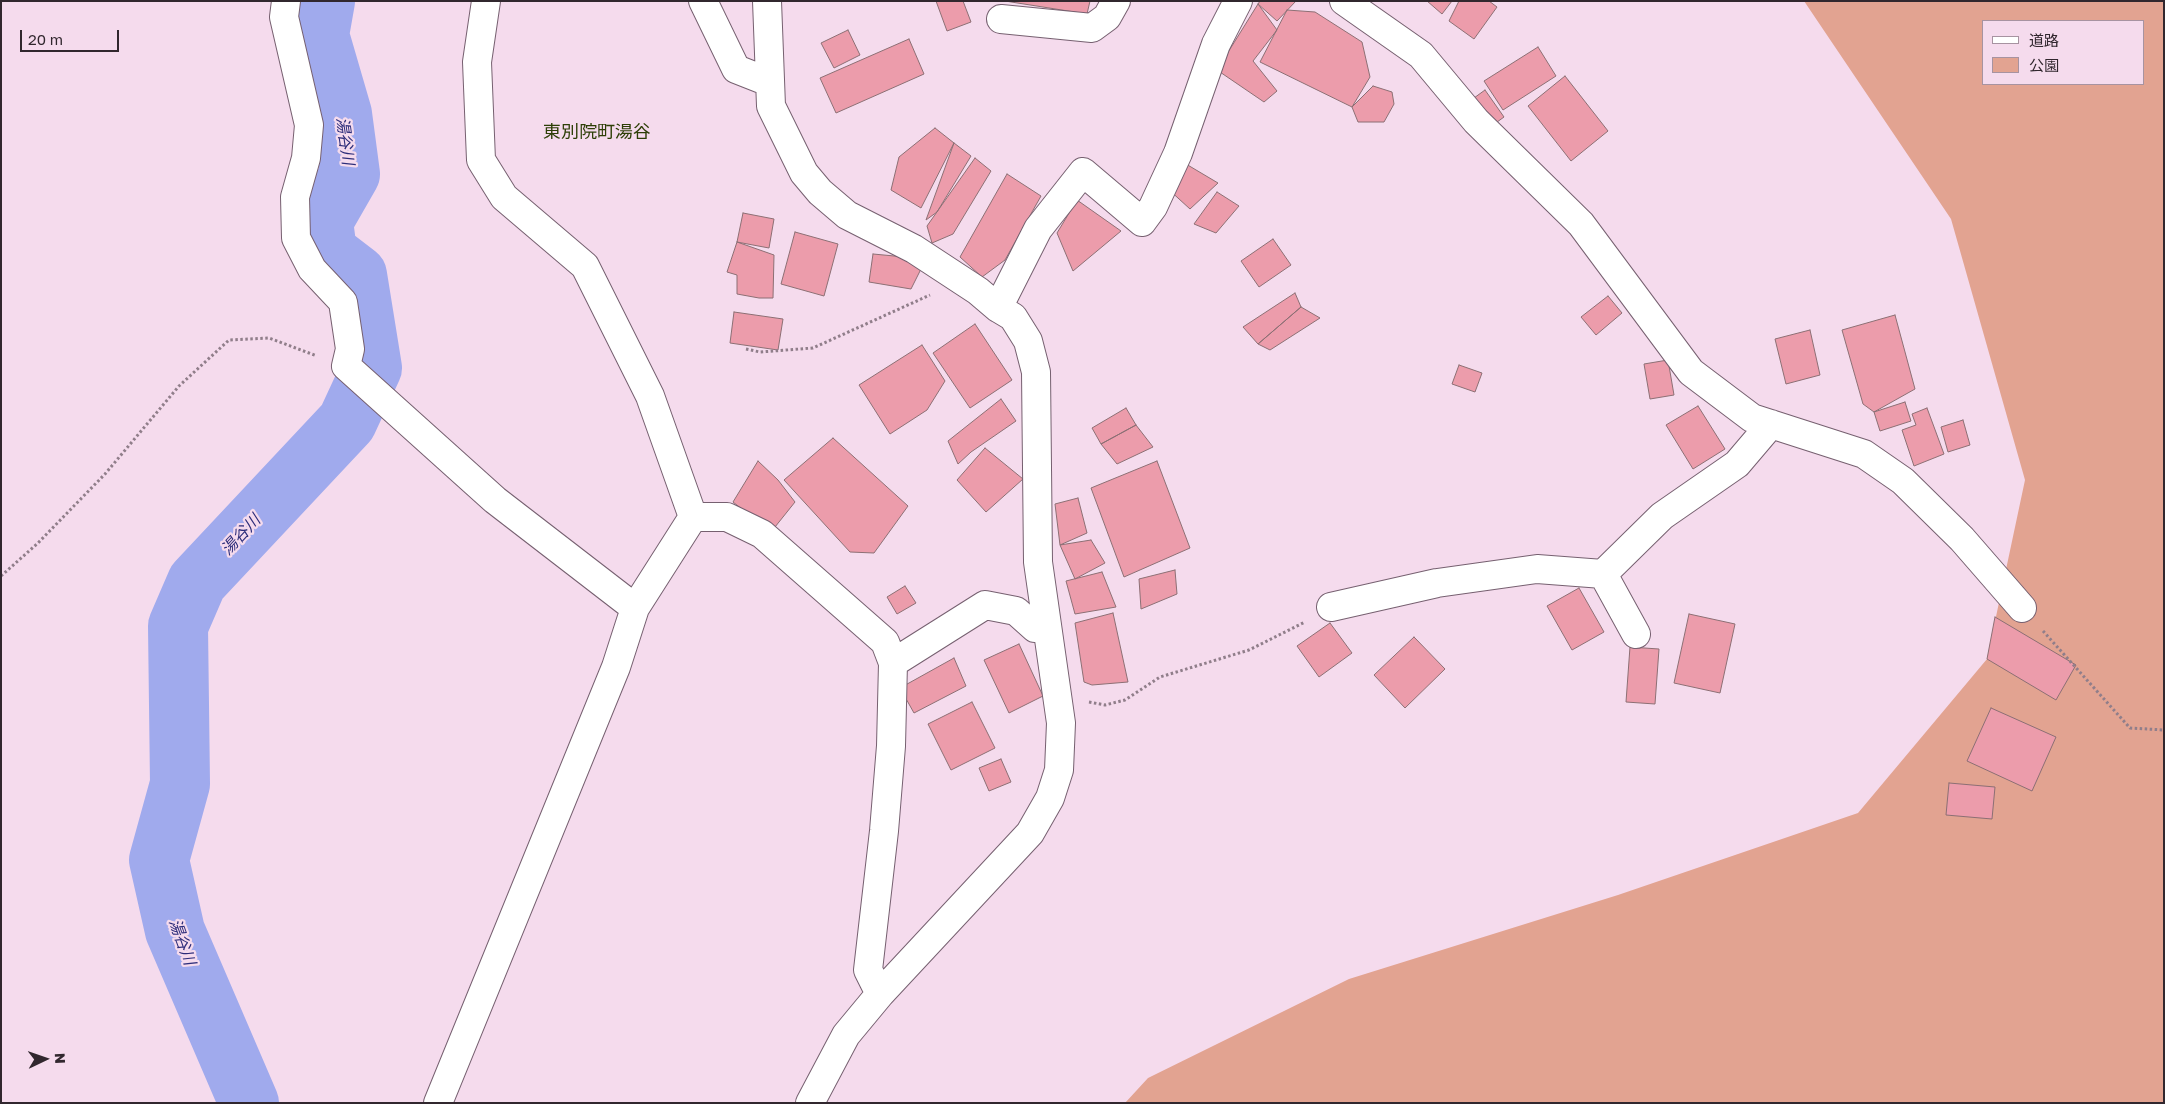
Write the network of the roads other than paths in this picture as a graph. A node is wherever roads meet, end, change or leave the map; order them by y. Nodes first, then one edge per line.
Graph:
1 (286, 1) edge
2 (486, 1) edge
3 (703, 1) edge
4 (767, 1) edge
5 (1116, 1) edge
6 (1238, 1) edge
7 (1344, 1) edge
8 (1001, 19) dead end
9 (769, 82) junction
10 (998, 308) junction
11 (1771, 424) junction
12 (693, 517) junction
13 (1603, 574) junction
14 (1331, 607) road end
15 (635, 608) junction
16 (2022, 608) road end
17 (1047, 626) junction
18 (1636, 634) dead end
19 (893, 663) junction
20 (880, 994) junction
21 (438, 1103) edge
22 (810, 1103) edge

1 - 15 street
2 - 12 street
3 - 9 street
4 - 9 street
5 - 8 street
6 - 10 street
7 - 11 street
9 - 10 street
10 - 17 street
11 - 13 street
11 - 16 street
12 - 15 street
12 - 19 street
13 - 14 street
13 - 18 street
15 - 21 street
17 - 19 street
17 - 20 street
19 - 20 street
20 - 22 street

